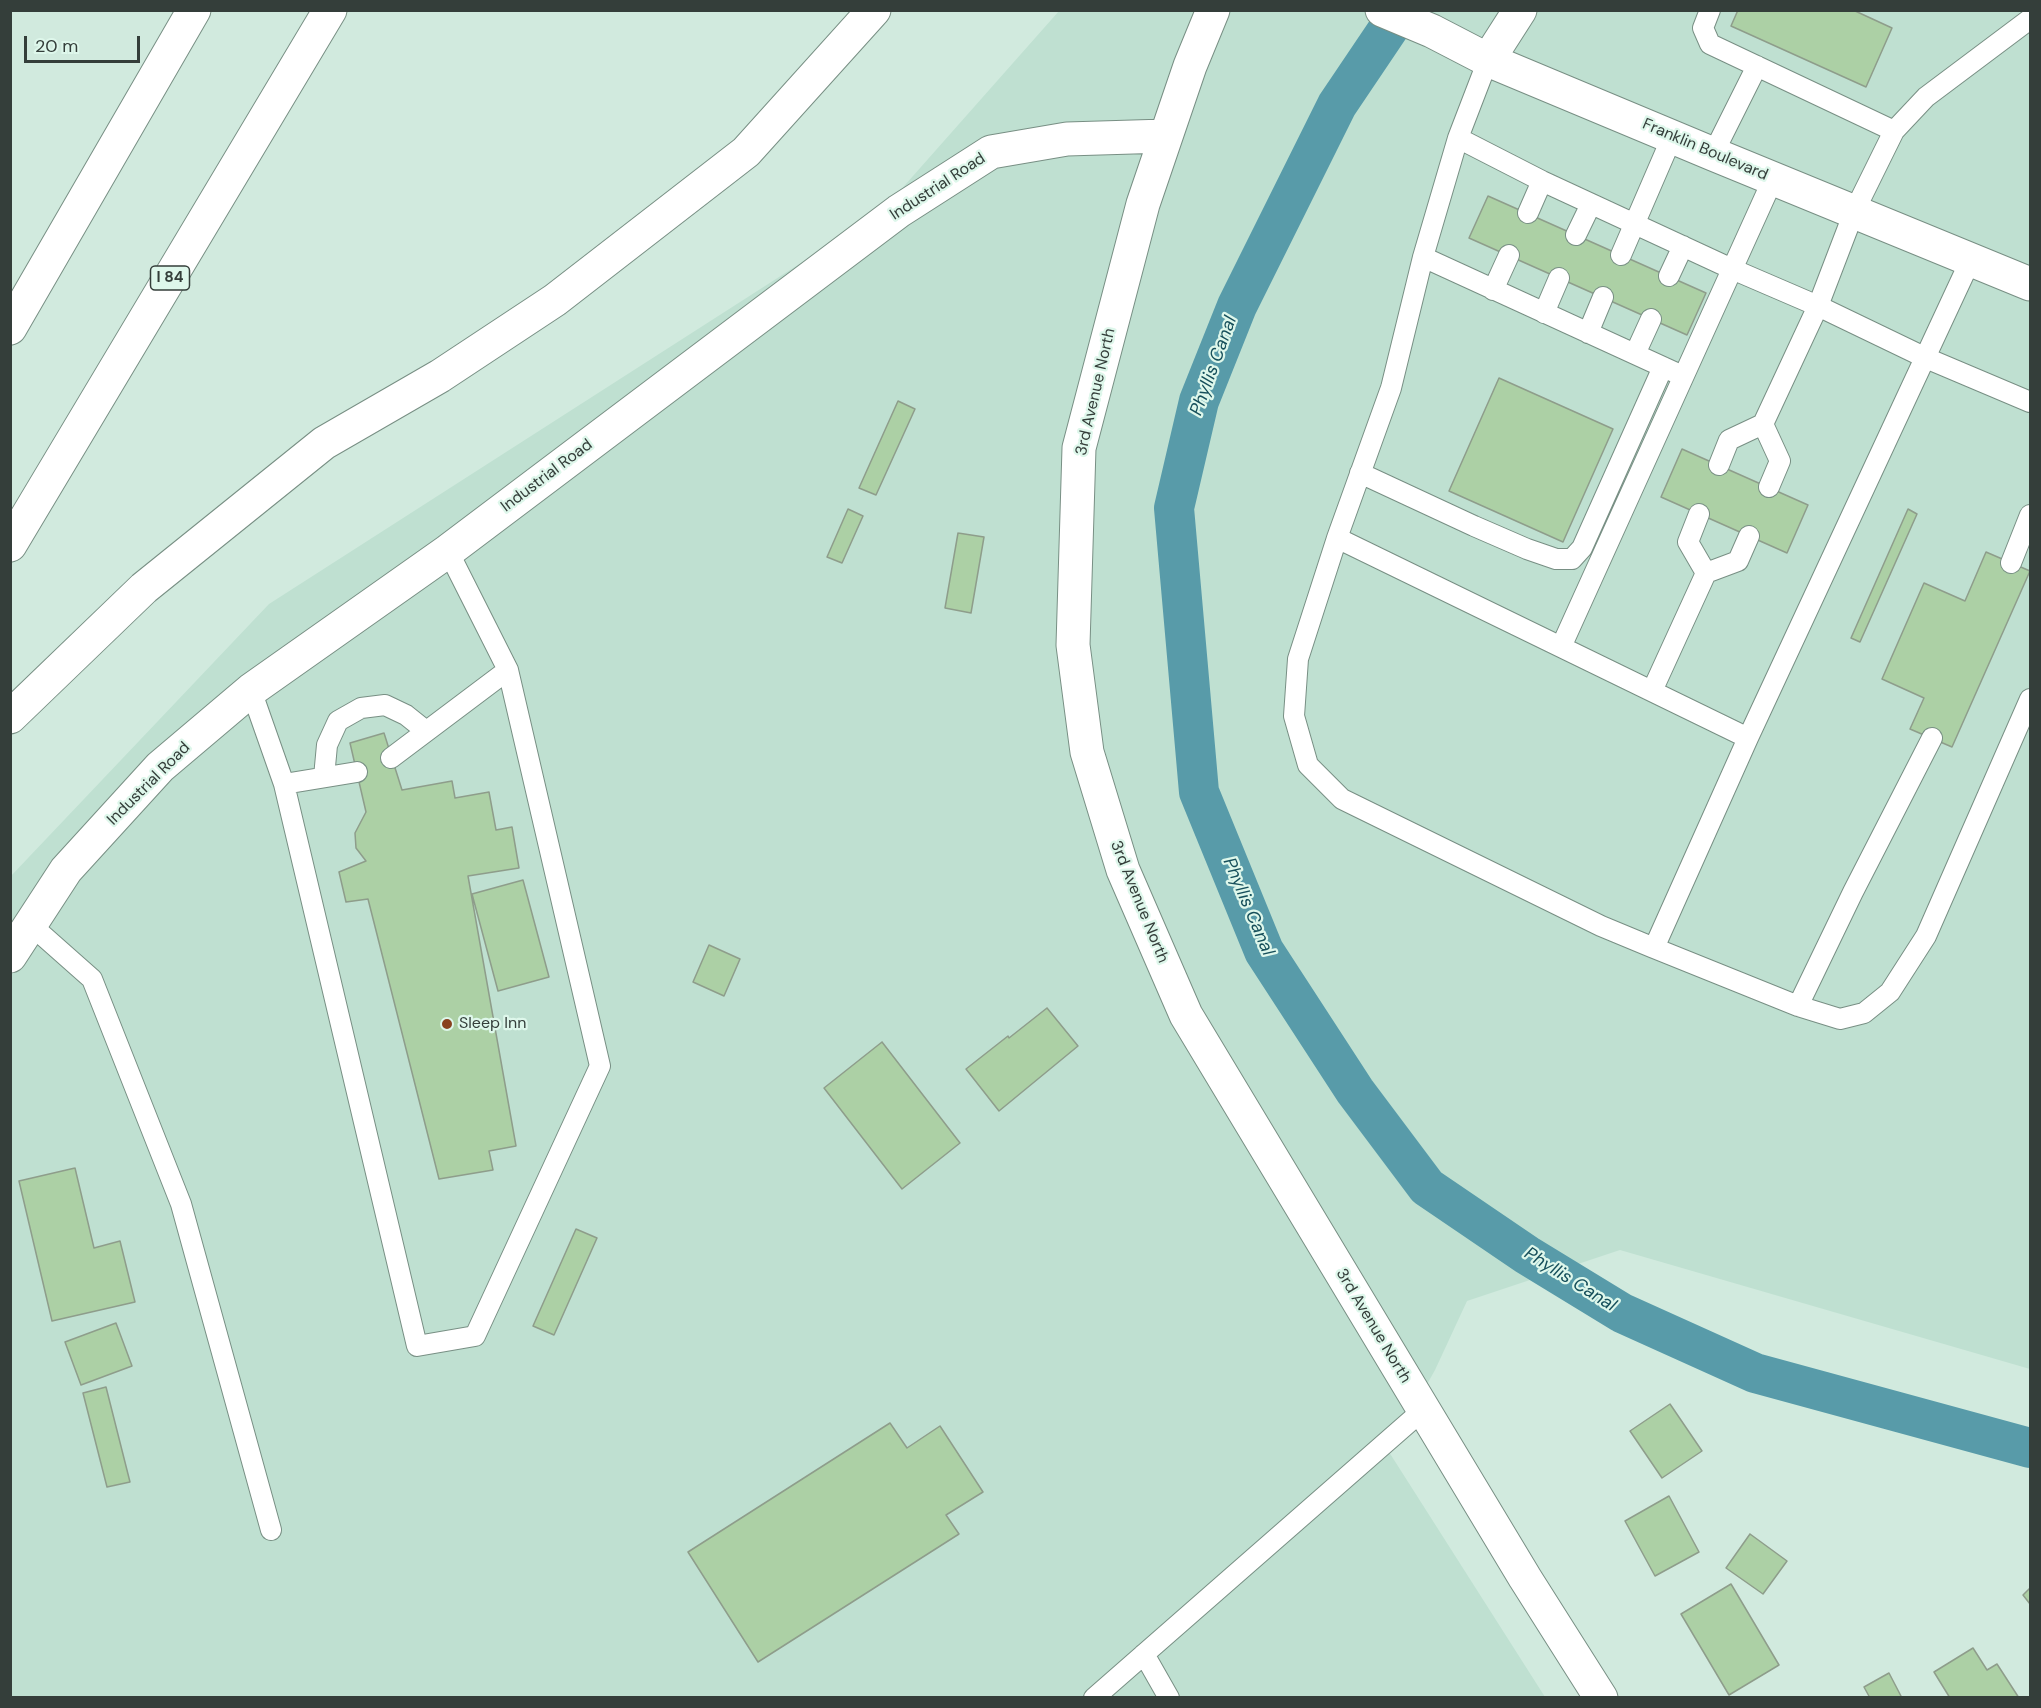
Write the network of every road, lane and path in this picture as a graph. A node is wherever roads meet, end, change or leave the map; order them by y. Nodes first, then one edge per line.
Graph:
1 (194, 10) edge
2 (330, 10) edge
3 (874, 10) edge
4 (1213, 10) edge
5 (1382, 10) edge
6 (1520, 10) edge
7 (1710, 10) edge
8 (2031, 19) edge
9 (1488, 60) junction
10 (1757, 66) junction
11 (1894, 130) junction
12 (1166, 136) junction
13 (1672, 137) junction
14 (1458, 138) junction
15 (1713, 154) junction
16 (1773, 179) junction
17 (1542, 181) junction
18 (1591, 204) junction
19 (1854, 212) junction
20 (1528, 213) dead end
21 (1634, 224) junction
22 (1576, 235) dead end
23 (1683, 246) junction
24 (1509, 255) dead end
25 (1621, 255) dead end
26 (1423, 257) junction
27 (1971, 259) junction
28 (1732, 269) junction
29 (1669, 276) dead end
30 (1559, 278) dead end
31 (2031, 284) edge
32 (1493, 290) junction
33 (1603, 297) dead end
34 (1818, 306) junction
35 (1544, 313) junction
36 (1651, 319) dead end
37 (10, 328) edge
38 (1588, 333) junction
39 (1635, 354) junction
40 (1926, 358) junction
41 (1663, 367) junction
42 (1684, 376) junction
43 (2031, 402) edge
44 (1763, 424) junction
45 (1719, 465) dead end
46 (1360, 473) junction
47 (1769, 487) dead end
48 (1699, 514) dead end
49 (2031, 515) edge
50 (1749, 536) dead end
51 (1337, 538) junction
52 (10, 546) edge
53 (448, 550) junction
54 (2010, 563) dead end
55 (1706, 573) junction
56 (1561, 647) junction
57 (508, 670) junction
58 (251, 690) junction
59 (1652, 691) junction
60 (2031, 699) edge
61 (10, 717) edge
62 (426, 731) junction
63 (1748, 738) junction
64 (1932, 738) dead end
65 (391, 758) dead end
66 (357, 772) dead end
67 (324, 777) junction
68 (284, 784) junction
69 (31, 924) junction
70 (1654, 948) junction
71 (10, 956) edge
72 (1797, 1006) junction
73 (1423, 1410) junction
74 (271, 1530) dead end
75 (1144, 1654) junction
76 (1094, 1698) edge
77 (1169, 1698) edge
78 (1601, 1698) edge

1 - 37 main road
2 - 52 main road, I 84
3 - 61 main road
4 - 12 main road, 3rd Avenue North
5 - 9 main road, Franklin Boulevard
6 - 9 main road
7 - 10 lane
8 - 11 lane
9 - 13 main road, Franklin Boulevard
9 - 14 lane
10 - 11 lane
10 - 15 lane
11 - 19 lane
12 - 53 main road, Industrial Road
12 - 73 main road, 3rd Avenue North
13 - 15 main road, Franklin Boulevard
13 - 21 lane
14 - 17 lane
14 - 26 lane
15 - 16 main road, Franklin Boulevard
16 - 19 main road, Franklin Boulevard
16 - 28 lane
17 - 18 lane
17 - 20 lane
18 - 21 lane
18 - 22 lane
19 - 27 main road, Franklin Boulevard
19 - 34 lane
21 - 23 lane
21 - 25 lane
23 - 28 lane
23 - 29 lane
24 - 32 lane
26 - 32 lane
26 - 46 lane
27 - 31 main road, Franklin Boulevard
27 - 40 lane
28 - 34 lane
28 - 42 lane
30 - 35 lane
32 - 35 lane
33 - 38 lane
34 - 40 lane
34 - 44 lane
35 - 38 lane
36 - 39 lane
38 - 39 lane
39 - 41 lane
40 - 43 lane
40 - 63 lane
41 - 42 lane
41 - 46 lane
42 - 56 lane
44 - 45 lane
44 - 47 lane
46 - 51 lane
48 - 55 lane
49 - 54 lane
50 - 55 lane
51 - 56 lane
51 - 70 lane
53 - 57 lane
53 - 58 main road, Industrial Road
55 - 59 lane
56 - 59 lane
57 - 62 lane
57 - 68 lane
58 - 68 lane
58 - 69 main road, Industrial Road
59 - 63 lane
60 - 72 lane
62 - 65 lane
62 - 67 lane
63 - 70 lane
64 - 72 lane
66 - 67 lane
67 - 68 lane
69 - 71 main road, Industrial Road
69 - 74 lane
70 - 72 lane
73 - 75 lane
73 - 78 main road, 3rd Avenue North
75 - 76 lane
75 - 77 lane

